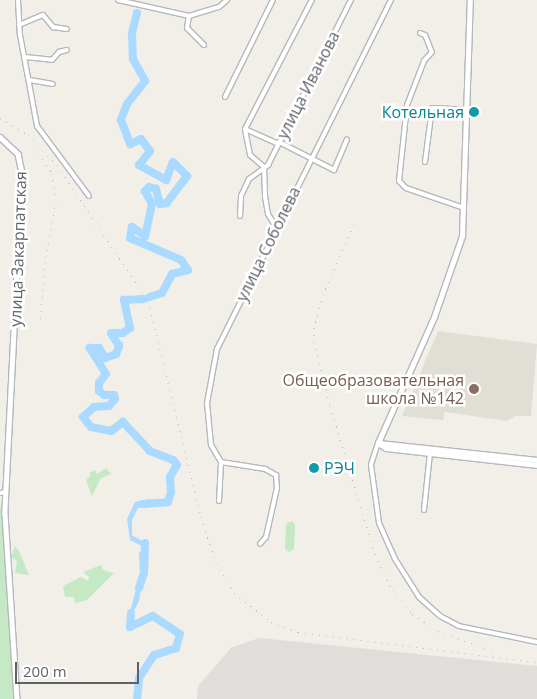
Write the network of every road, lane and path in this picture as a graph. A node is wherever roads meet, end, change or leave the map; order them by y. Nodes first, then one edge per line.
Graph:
1 (18, 0) edge
2 (118, 0) edge
3 (227, 0) edge
4 (273, 0) edge
5 (312, 0) edge
6 (351, 0) edge
7 (391, 0) edge
8 (464, 0) edge
9 (470, 0) edge
10 (470, 6) junction
11 (189, 16) junction
12 (19, 25) junction
13 (67, 29) dead end
14 (420, 33) dead end
15 (204, 45) dead end
16 (67, 50) dead end
17 (25, 57) junction
18 (30, 80) junction
19 (53, 84) dead end
20 (225, 96) dead end
21 (467, 110) junction
22 (246, 129) junction
23 (0, 137) edge
24 (347, 140) dead end
25 (279, 143) junction
26 (310, 159) junction
27 (425, 162) dead end
28 (264, 168) junction
29 (89, 196) dead end
30 (464, 208) junction
31 (240, 216) dead end
32 (277, 229) junction
33 (378, 443) junction
34 (430, 453) junction
35 (537, 460) edge
36 (221, 462) junction
37 (537, 465) edge
38 (6, 492) junction
39 (0, 493) edge
40 (219, 501) dead end
41 (424, 510) dead end
42 (260, 544) dead end
43 (537, 642) edge
44 (17, 699) edge

1 - 12 street
2 - 11 street
3 - 11 street
4 - 20 street
5 - 22 street
6 - 25 street, улица Иванова
7 - 26 street, улица Соболева
8 - 10 street
9 - 10 street
10 - 21 street
11 - 15 street
12 - 13 street
12 - 17 street
14 - 30 street
16 - 17 street
17 - 18 street
18 - 19 street
18 - 29 street
21 - 27 street
21 - 30 street
22 - 25 street
22 - 28 street
23 - 38 street, улица Закарпатская
24 - 26 street
25 - 26 street
25 - 28 street, улица Иванова
26 - 32 street, улица Соболева
28 - 31 street, улица Иванова
28 - 32 street
30 - 33 street
32 - 36 street, улица Соболева
33 - 34 street
33 - 35 street
33 - 43 street
34 - 37 street
34 - 41 street
36 - 40 street, улица Соболева
36 - 42 street
38 - 39 street
38 - 44 street, улица Закарпатская

